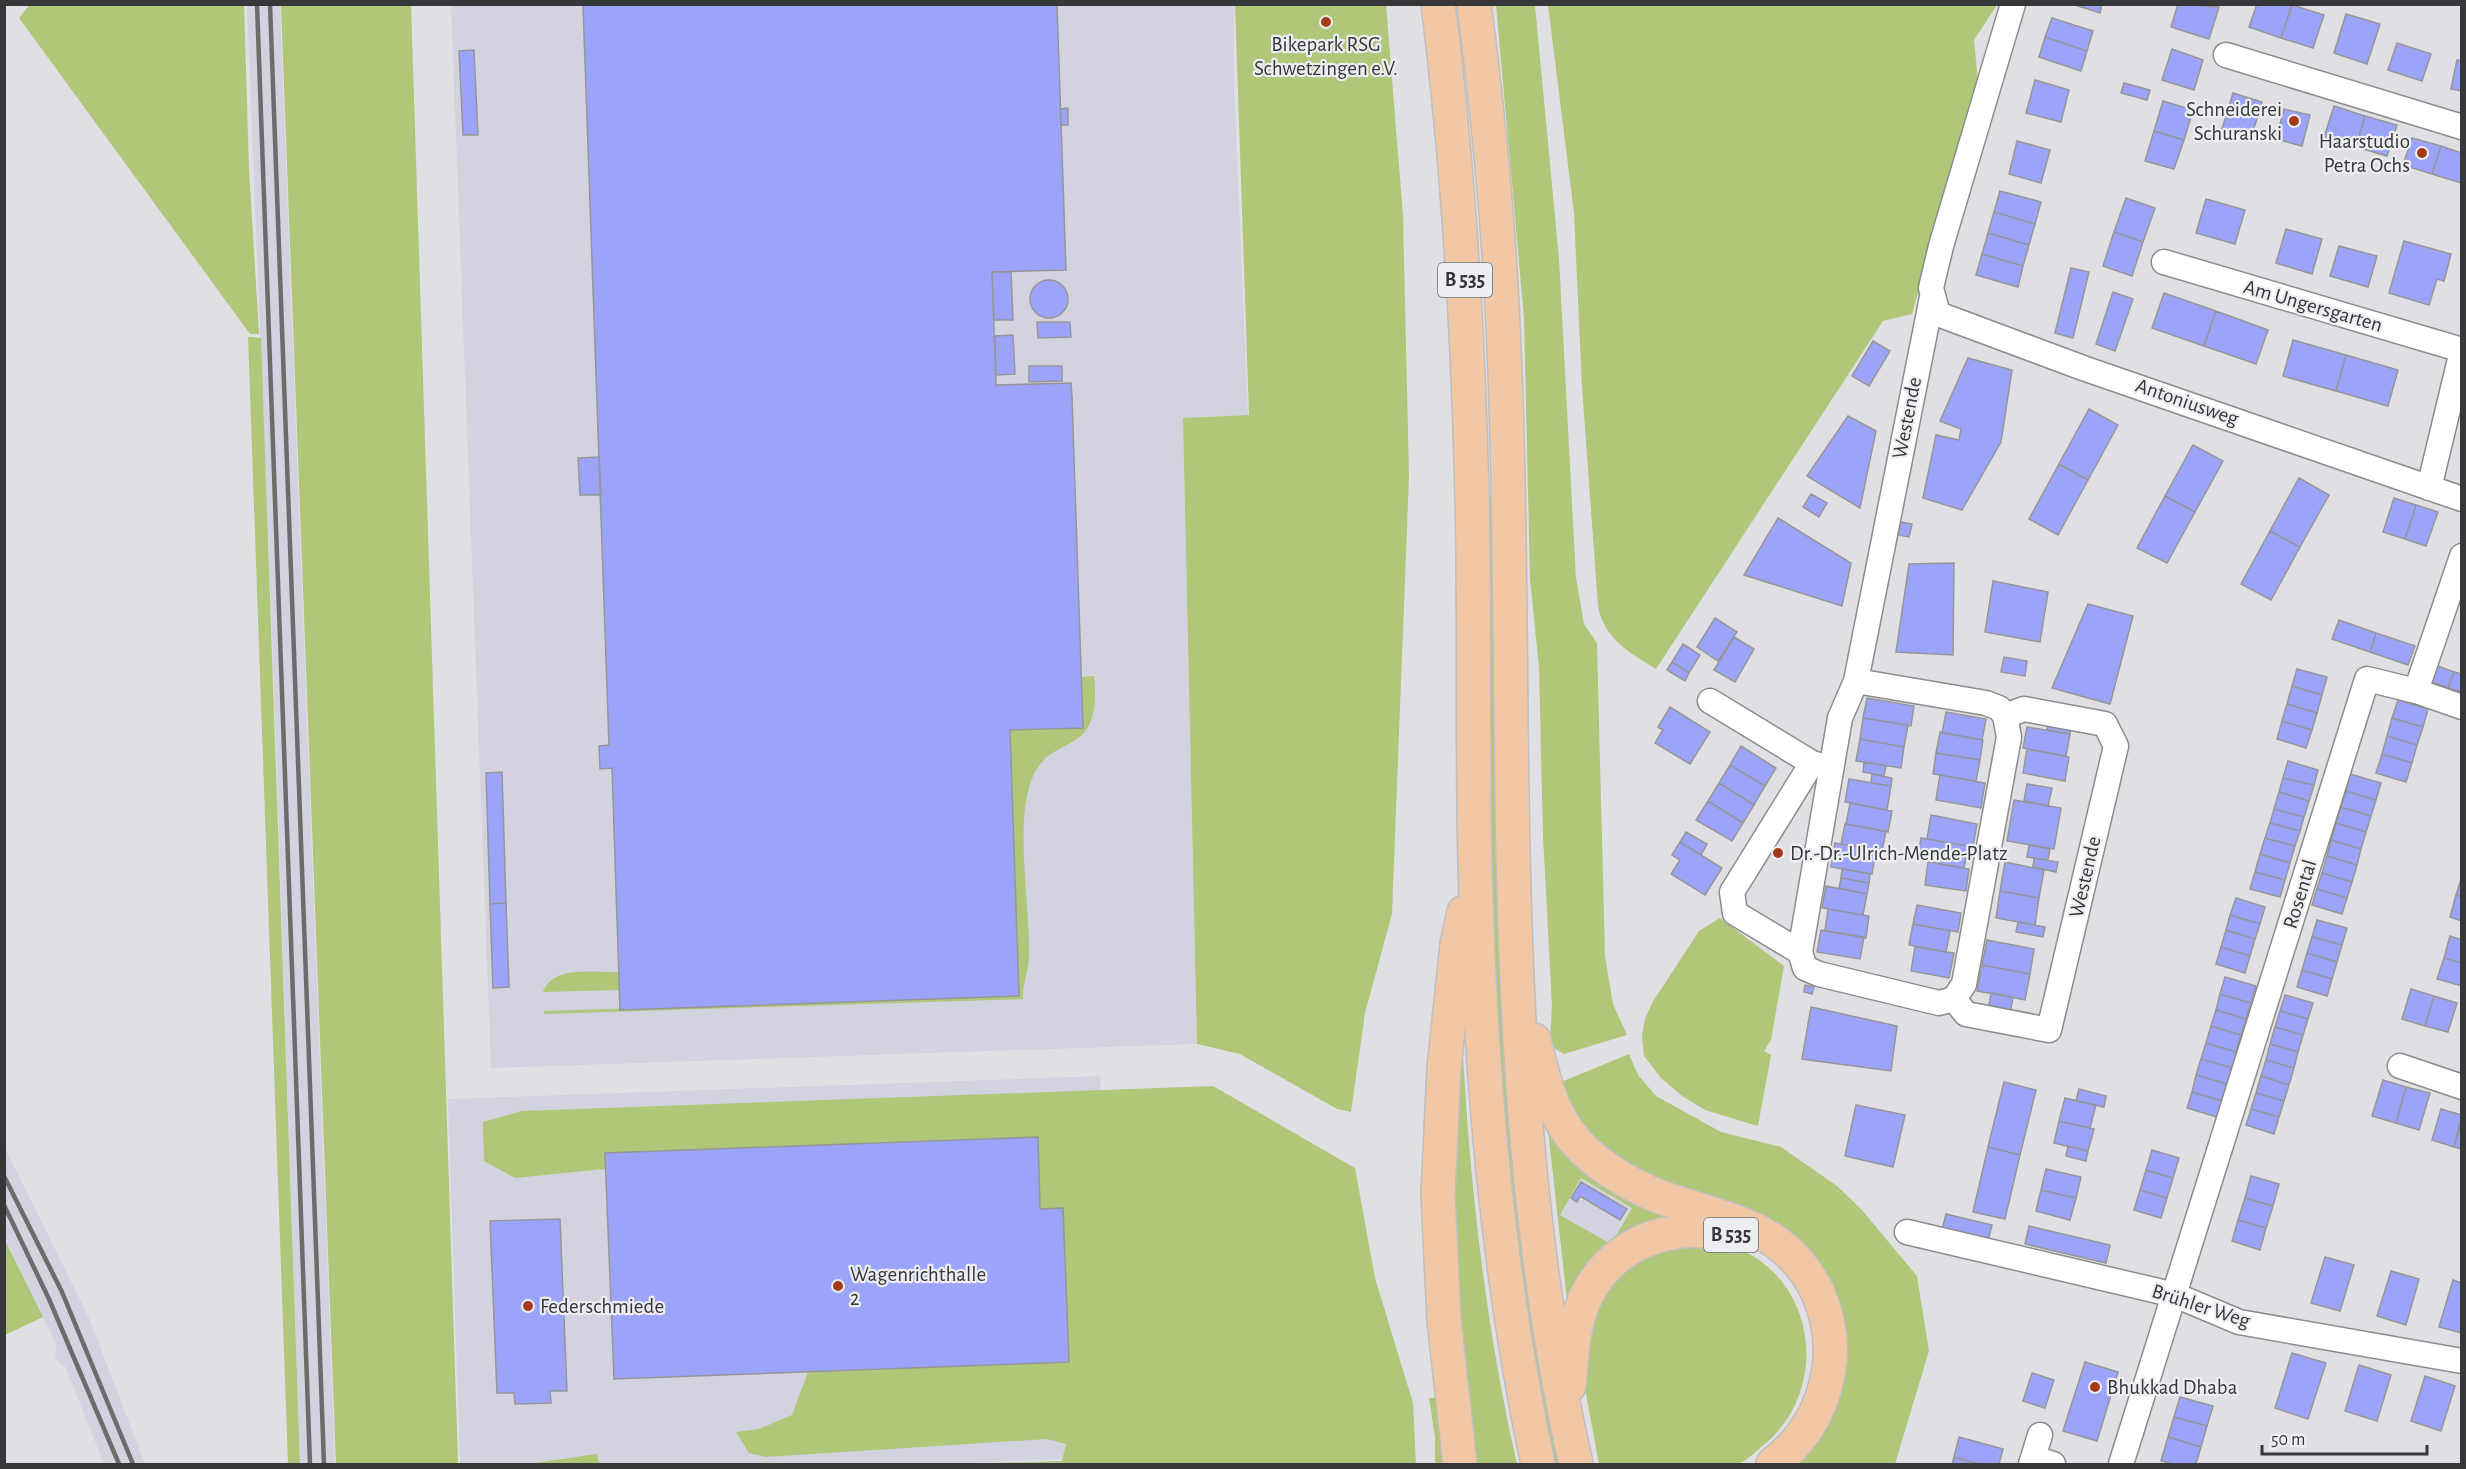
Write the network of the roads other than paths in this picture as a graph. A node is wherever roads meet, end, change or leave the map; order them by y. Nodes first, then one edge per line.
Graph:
1 (1438, 4) edge
2 (1474, 4) edge
3 (2013, 4) edge
4 (2226, 55) dead end
5 (2462, 127) edge
6 (2164, 262) dead end
7 (1931, 292) junction
8 (2462, 351) edge
9 (2430, 488) junction
10 (2462, 499) edge
11 (2462, 556) edge
12 (1856, 681) junction
13 (2416, 691) junction
14 (1710, 701) dead end
15 (2462, 707) edge
16 (2005, 716) junction
17 (1822, 766) junction
18 (1475, 863) junction
19 (1800, 952) junction
20 (1515, 953) junction
21 (1954, 999) junction
22 (2400, 1066) dead end
23 (2462, 1087) edge
24 (1907, 1232) dead end
25 (2175, 1295) junction
26 (2462, 1361) edge
27 (1564, 1414) junction
28 (2040, 1435) dead end
29 (2039, 1462) edge
30 (1460, 1464) edge
31 (1538, 1464) edge
32 (1576, 1464) edge
33 (1749, 1464) edge
34 (1773, 1464) edge
35 (2121, 1464) edge

1 - 18 highway, B 535
2 - 20 highway, B 535
3 - 7 street, Westende
4 - 5 street
6 - 8 street, Am Ungersgarten
7 - 9 street, Antoniusweg
7 - 12 street, Westende
8 - 9 street, Am Ungersgarten
9 - 10 street, Antoniusweg
11 - 13 street
12 - 16 street
12 - 17 street, Westende
13 - 15 street
13 - 25 street, Rosental
14 - 17 street
16 - 21 street
16 - 21 street, Westende
17 - 19 street, Westende
17 - 19 street, Westende
18 - 30 highway, B 535
18 - 31 highway, B 535
19 - 21 street, Westende
20 - 27 highway, B 535
20 - 34 highway, B 535
22 - 23 street
24 - 25 street, Brühler Weg
25 - 26 street, Brühler Weg
25 - 35 street
27 - 32 highway, B 535
27 - 33 highway, B 535
28 - 29 street

